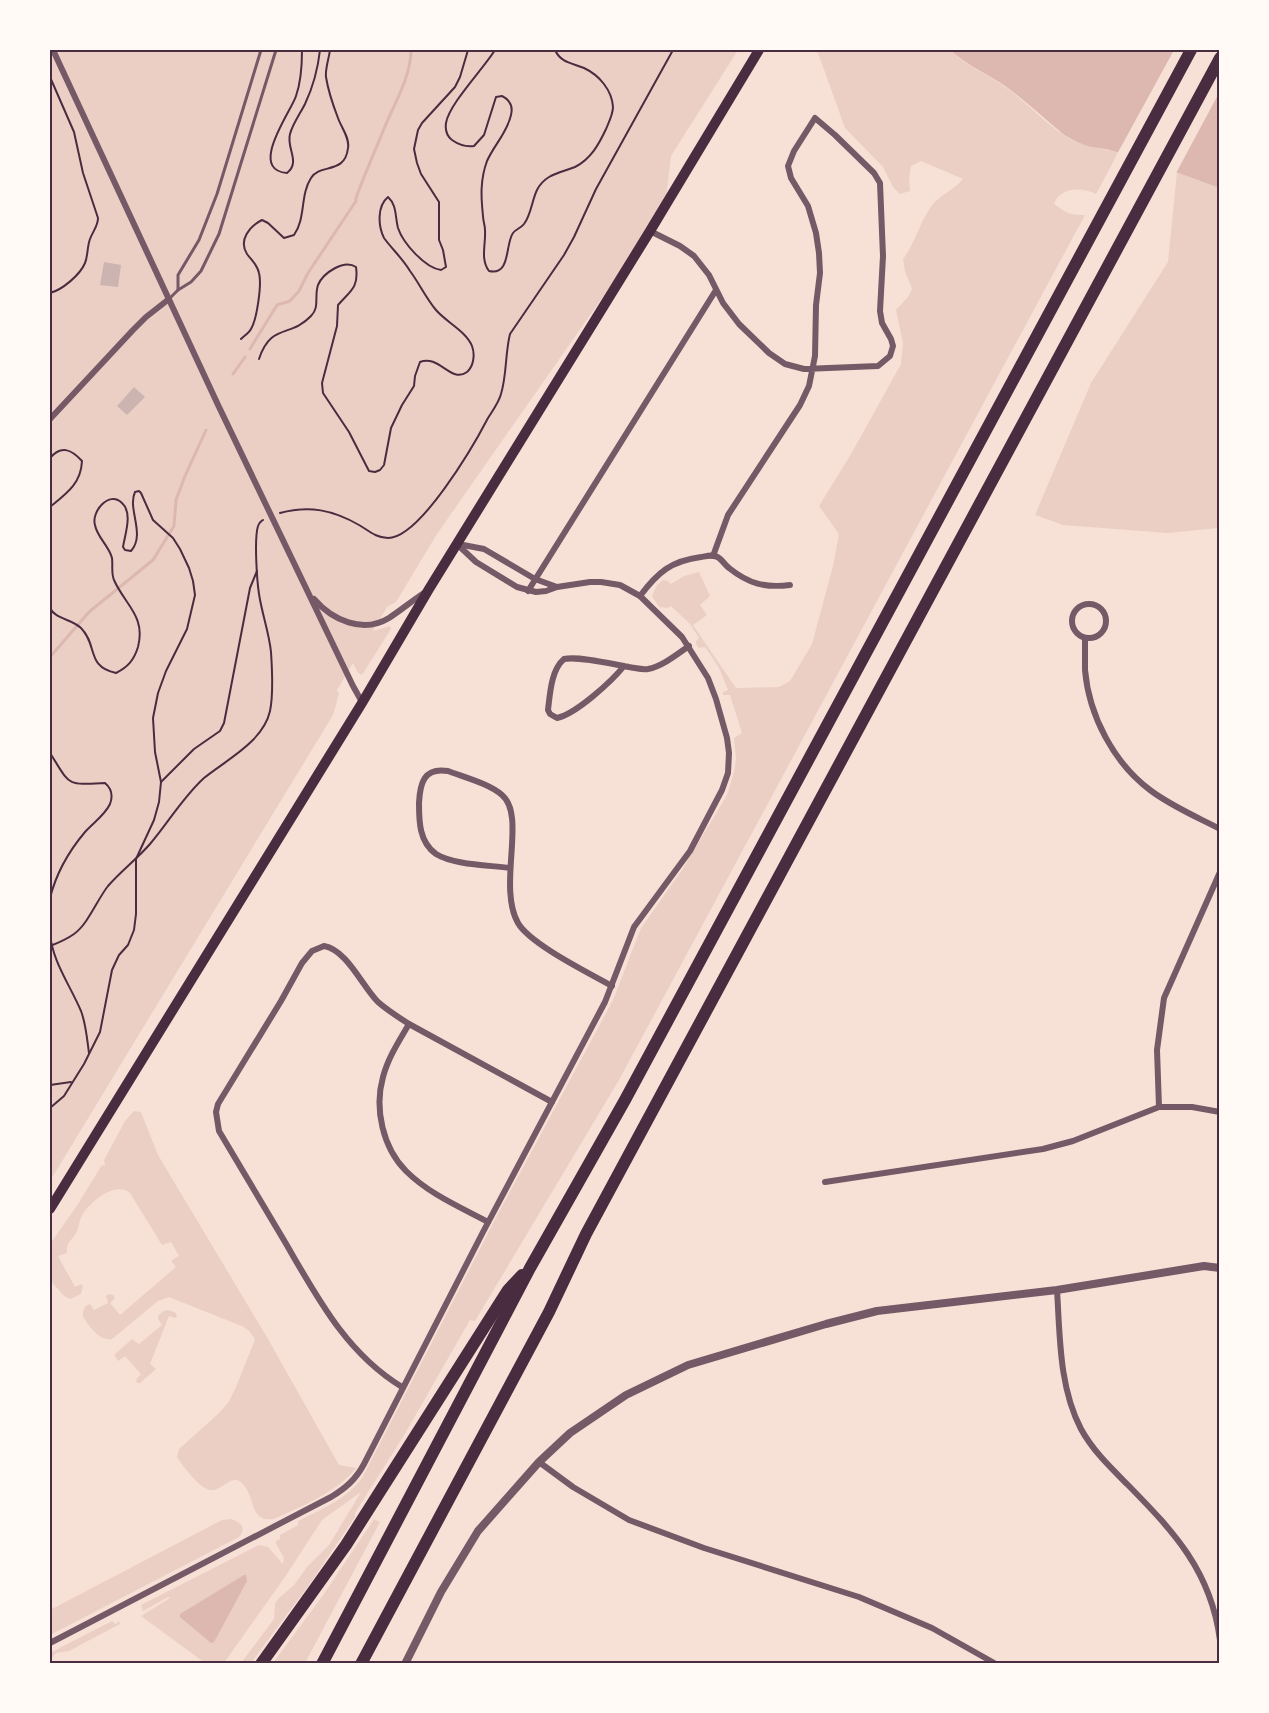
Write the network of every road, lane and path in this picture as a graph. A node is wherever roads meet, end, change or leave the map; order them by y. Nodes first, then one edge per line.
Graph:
1 (53, 50) edge
2 (261, 50) edge
3 (276, 50) edge
4 (302, 50) edge
5 (320, 50) edge
6 (330, 50) edge
7 (468, 50) edge
8 (495, 50) edge
9 (555, 50) edge
10 (673, 50) edge
11 (759, 50) edge
12 (1191, 50) edge
13 (1220, 58) edge
14 (50, 77) edge
15 (650, 231) junction
16 (178, 290) junction
17 (717, 290) junction
18 (50, 293) edge
19 (170, 300) junction
20 (241, 339) dead end
21 (259, 359) dead end
22 (813, 368) junction
23 (50, 419) edge
24 (50, 459) edge
25 (50, 507) edge
26 (271, 516) junction
27 (458, 544) junction
28 (713, 556) junction
29 (257, 570) junction
30 (535, 579) junction
31 (790, 585) dead end
32 (557, 587) junction
33 (429, 589) junction
34 (528, 591) junction
35 (307, 592) junction
36 (640, 596) junction
37 (50, 608) edge
38 (1085, 638) junction
39 (689, 646) junction
40 (624, 666) junction
41 (362, 703) junction
42 (50, 753) edge
43 (161, 782) junction
44 (1220, 829) edge
45 (136, 859) junction
46 (510, 868) junction
47 (1220, 872) edge
48 (50, 898) edge
49 (50, 933) edge
50 (50, 946) edge
51 (612, 986) junction
52 (409, 1024) junction
53 (89, 1053) junction
54 (71, 1082) junction
55 (50, 1085) edge
56 (552, 1102) junction
57 (1159, 1107) junction
58 (50, 1108) edge
59 (1220, 1112) edge
60 (825, 1182) dead end
61 (50, 1209) edge
62 (488, 1222) junction
63 (530, 1268) junction
64 (1220, 1268) edge
65 (1057, 1290) junction
66 (402, 1387) junction
67 (538, 1462) junction
68 (1220, 1640) edge
69 (50, 1643) edge
70 (261, 1664) edge
71 (322, 1664) edge
72 (361, 1664) edge
73 (405, 1664) edge
74 (996, 1664) edge

1 - 19 street
2 - 16 lane
3 - 16 lane
4 - 5 path
6 - 20 path
7 - 21 path
8 - 9 path
10 - 26 path
11 - 15 main road
12 - 63 highway
13 - 72 highway
14 - 18 path
15 - 17 street
15 - 27 main road
16 - 19 lane
17 - 22 street
17 - 30 street
19 - 23 street
19 - 26 street
22 - 22 street
22 - 28 street
24 - 25 path
26 - 29 path
26 - 35 street
27 - 30 street
27 - 33 main road
27 - 34 street
28 - 31 street
28 - 36 street
29 - 43 path
29 - 45 path
30 - 32 street
30 - 34 street
32 - 34 street
32 - 36 street
33 - 35 street
33 - 41 main road
35 - 41 street
36 - 39 street
37 - 43 path
38 - 38 street
38 - 44 street
39 - 40 street
39 - 51 street
40 - 40 street
41 - 61 main road
42 - 48 path
43 - 45 path
45 - 50 path
45 - 53 path
46 - 46 street
46 - 51 street
47 - 57 street
49 - 50 path
50 - 53 path
51 - 56 street
52 - 56 street
52 - 62 street
52 - 66 street
53 - 54 path
54 - 55 path
54 - 58 path
56 - 62 street
57 - 59 street
57 - 60 street
62 - 66 street
63 - 70 highway
63 - 71 highway
64 - 65 street
65 - 67 street
65 - 68 street
66 - 69 street
67 - 73 street
67 - 74 street

